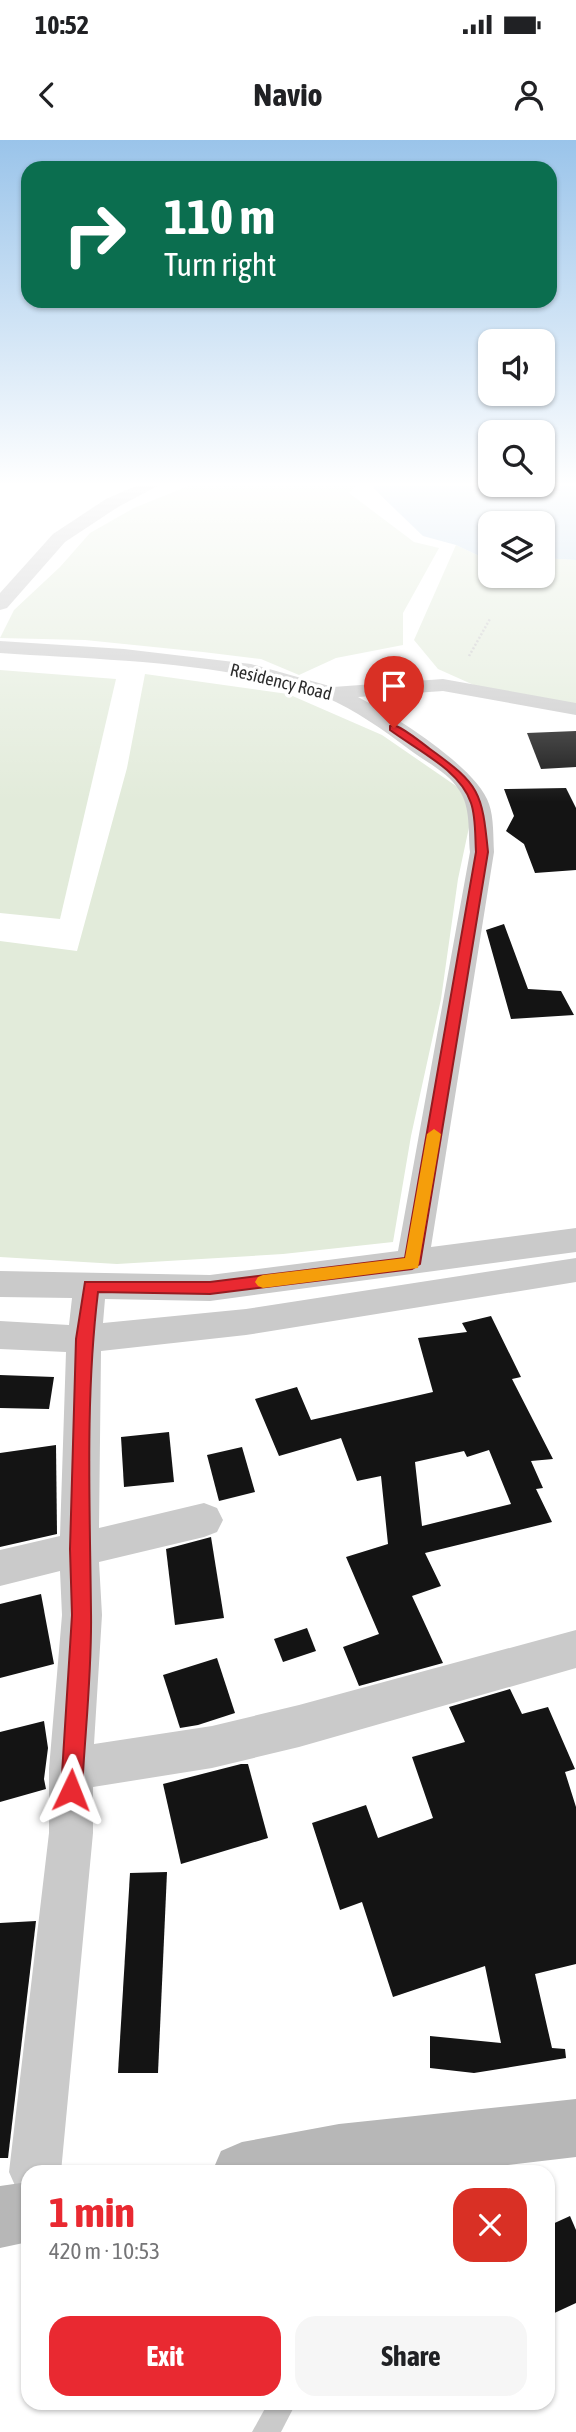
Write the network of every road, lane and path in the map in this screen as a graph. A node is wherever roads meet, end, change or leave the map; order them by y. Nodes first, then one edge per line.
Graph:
1 (13, 589) edge
2 (0, 604) edge
3 (490, 619) dead end
4 (0, 647) edge
5 (469, 656) dead end
6 (332, 694) junction
7 (576, 709) edge
8 (576, 1240) edge
9 (412, 1264) junction
10 (576, 1270) edge
11 (0, 1284) edge
12 (90, 1286) junction
13 (0, 1335) edge
14 (84, 1339) junction
15 (204, 1520) dead end
16 (79, 1549) junction
17 (0, 1568) edge
18 (576, 1649) edge
19 (71, 1769) junction
20 (576, 2127) edge
21 (470, 2155) edge
22 (36, 2165) edge
23 (288, 2165) edge
24 (21, 2213) edge
25 (0, 2217) edge
26 (279, 2410) edge
27 (266, 2432) edge

1 - 2 street
3 - 5 path
4 - 6 street, Residency Road
6 - 7 street
6 - 9 street, Residency Road
8 - 9 street
9 - 12 street
10 - 14 street
11 - 12 street
12 - 14 street
13 - 14 street
14 - 16 street
15 - 16 street
16 - 17 street
16 - 19 street
18 - 19 street
19 - 22 street
20 - 21 street
21 - 23 street
24 - 25 street
26 - 27 lane

